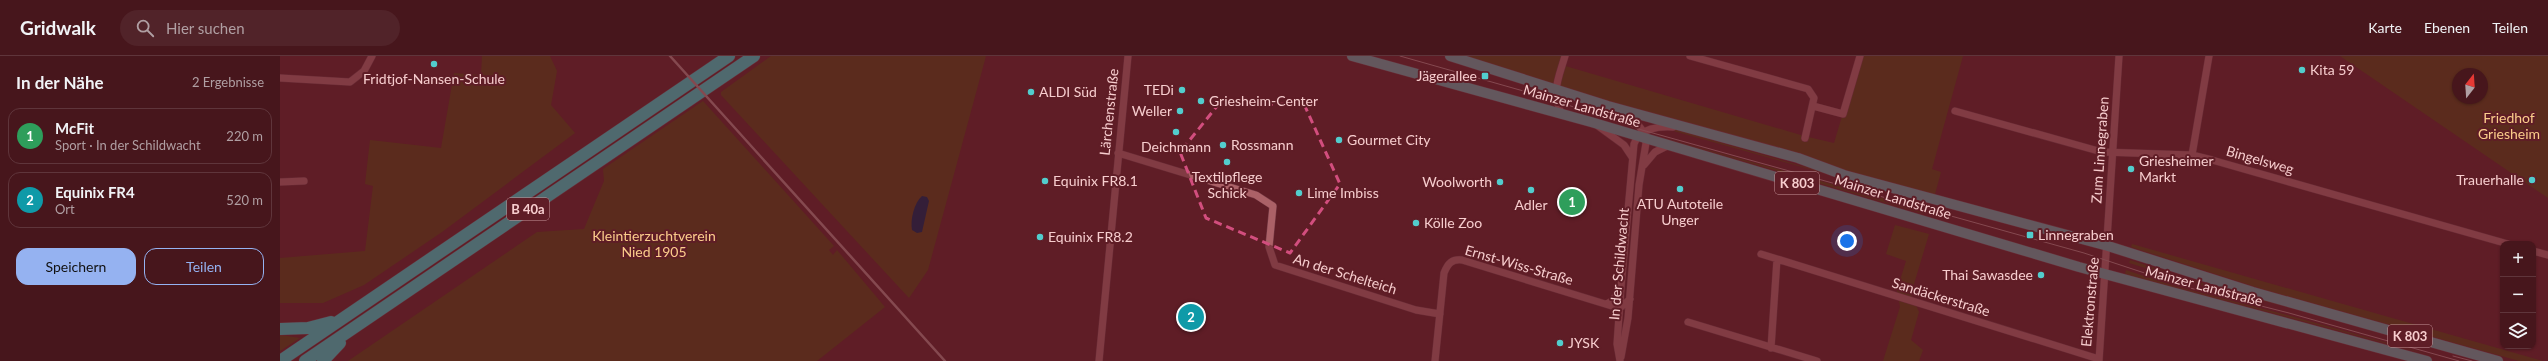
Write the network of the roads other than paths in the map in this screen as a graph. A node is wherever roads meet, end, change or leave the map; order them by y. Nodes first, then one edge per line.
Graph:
1 (372, 56) edge
2 (754, 56) edge
3 (1128, 56) edge
4 (1352, 56) edge
5 (1450, 56) edge
6 (1565, 56) edge
7 (1690, 56) edge
8 (1860, 56) edge
9 (2120, 56) edge
10 (2209, 56) edge
11 (726, 58) edge
12 (280, 78) edge
13 (1555, 88) junction
14 (1813, 106) junction
15 (1626, 111) junction
16 (1955, 111) dead end
17 (1562, 115) junction
18 (1591, 122) junction
19 (1689, 127) junction
20 (1642, 136) junction
21 (1804, 138) dead end
22 (1669, 145) junction
23 (2114, 152) junction
24 (1118, 154) junction
25 (2192, 155) junction
26 (1632, 157) junction
27 (1641, 169) junction
28 (304, 181) dead end
29 (280, 182) edge
30 (2500, 242) edge
31 (2108, 246) junction
32 (2536, 252) edge
33 (1760, 254) dead end
34 (2548, 255) edge
35 (1777, 259) junction
36 (2105, 274) junction
37 (1621, 287) junction
38 (1630, 299) junction
39 (1607, 304) junction
40 (1620, 308) junction
41 (1440, 314) junction
42 (346, 317) junction
43 (1688, 322) dead end
44 (356, 327) junction
45 (280, 329) edge
46 (1771, 348) junction
47 (2099, 360) edge
48 (280, 361) edge
49 (305, 361) edge
50 (323, 361) edge
51 (1099, 361) edge
52 (1435, 361) edge
53 (1620, 361) edge
54 (1817, 361) edge
55 (2427, 361) edge
56 (2498, 361) edge

1 - 12 street
2 - 44 highway, B 40a
3 - 24 street, Lärchenstraße
4 - 17 main road, Mainzer Landstraße
5 - 13 main road, Mainzer Landstraße
6 - 13 street
7 - 14 street
8 - 14 street
9 - 23 street, Zum Linnegraben
10 - 25 street
11 - 42 highway, B 40a
13 - 15 main road, Mainzer Landstraße
13 - 17 street
14 - 21 street
15 - 19 main road, Mainzer Landstraße / K 803
15 - 20 street
16 - 23 street, Bingelsweg
17 - 18 main road, Mainzer Landstraße
18 - 20 main road, Mainzer Landstraße
18 - 26 street
19 - 20 street
19 - 31 main road, Mainzer Landstraße / K 803
20 - 22 main road, Mainzer Landstraße / K 803
20 - 26 street, In der Schildwacht
20 - 27 street, In der Schildwacht
22 - 27 street
22 - 36 main road, Mainzer Landstraße / K 803
23 - 25 street, Bingelsweg
23 - 31 street, Zum Linnegraben
24 - 41 street, An der Schelteich
24 - 51 street, Lärchenstraße
25 - 30 street, Bingelsweg
26 - 37 street, In der Schildwacht
27 - 38 street, In der Schildwacht
28 - 29 street
31 - 36 street, Elektronstraße
31 - 56 main road, Mainzer Landstraße / K 803
32 - 34 street
33 - 35 street, Sandäckerstraße
35 - 46 street
35 - 47 street, Sandäckerstraße
36 - 47 street, Elektronstraße
36 - 55 main road, Mainzer Landstraße / K 803
37 - 39 street, In der Schildwacht
37 - 40 street, In der Schildwacht
38 - 40 street
38 - 53 street, In der Schildwacht
39 - 40 street, Ernst-Wiss-Straße
39 - 41 street, Ernst-Wiss-Straße
40 - 53 street, In der Schildwacht
41 - 52 street, Ernst-Wiss-Straße
42 - 45 highway
42 - 48 highway, B 40a
43 - 46 street
44 - 49 highway, B 40a
44 - 50 highway
46 - 54 street

